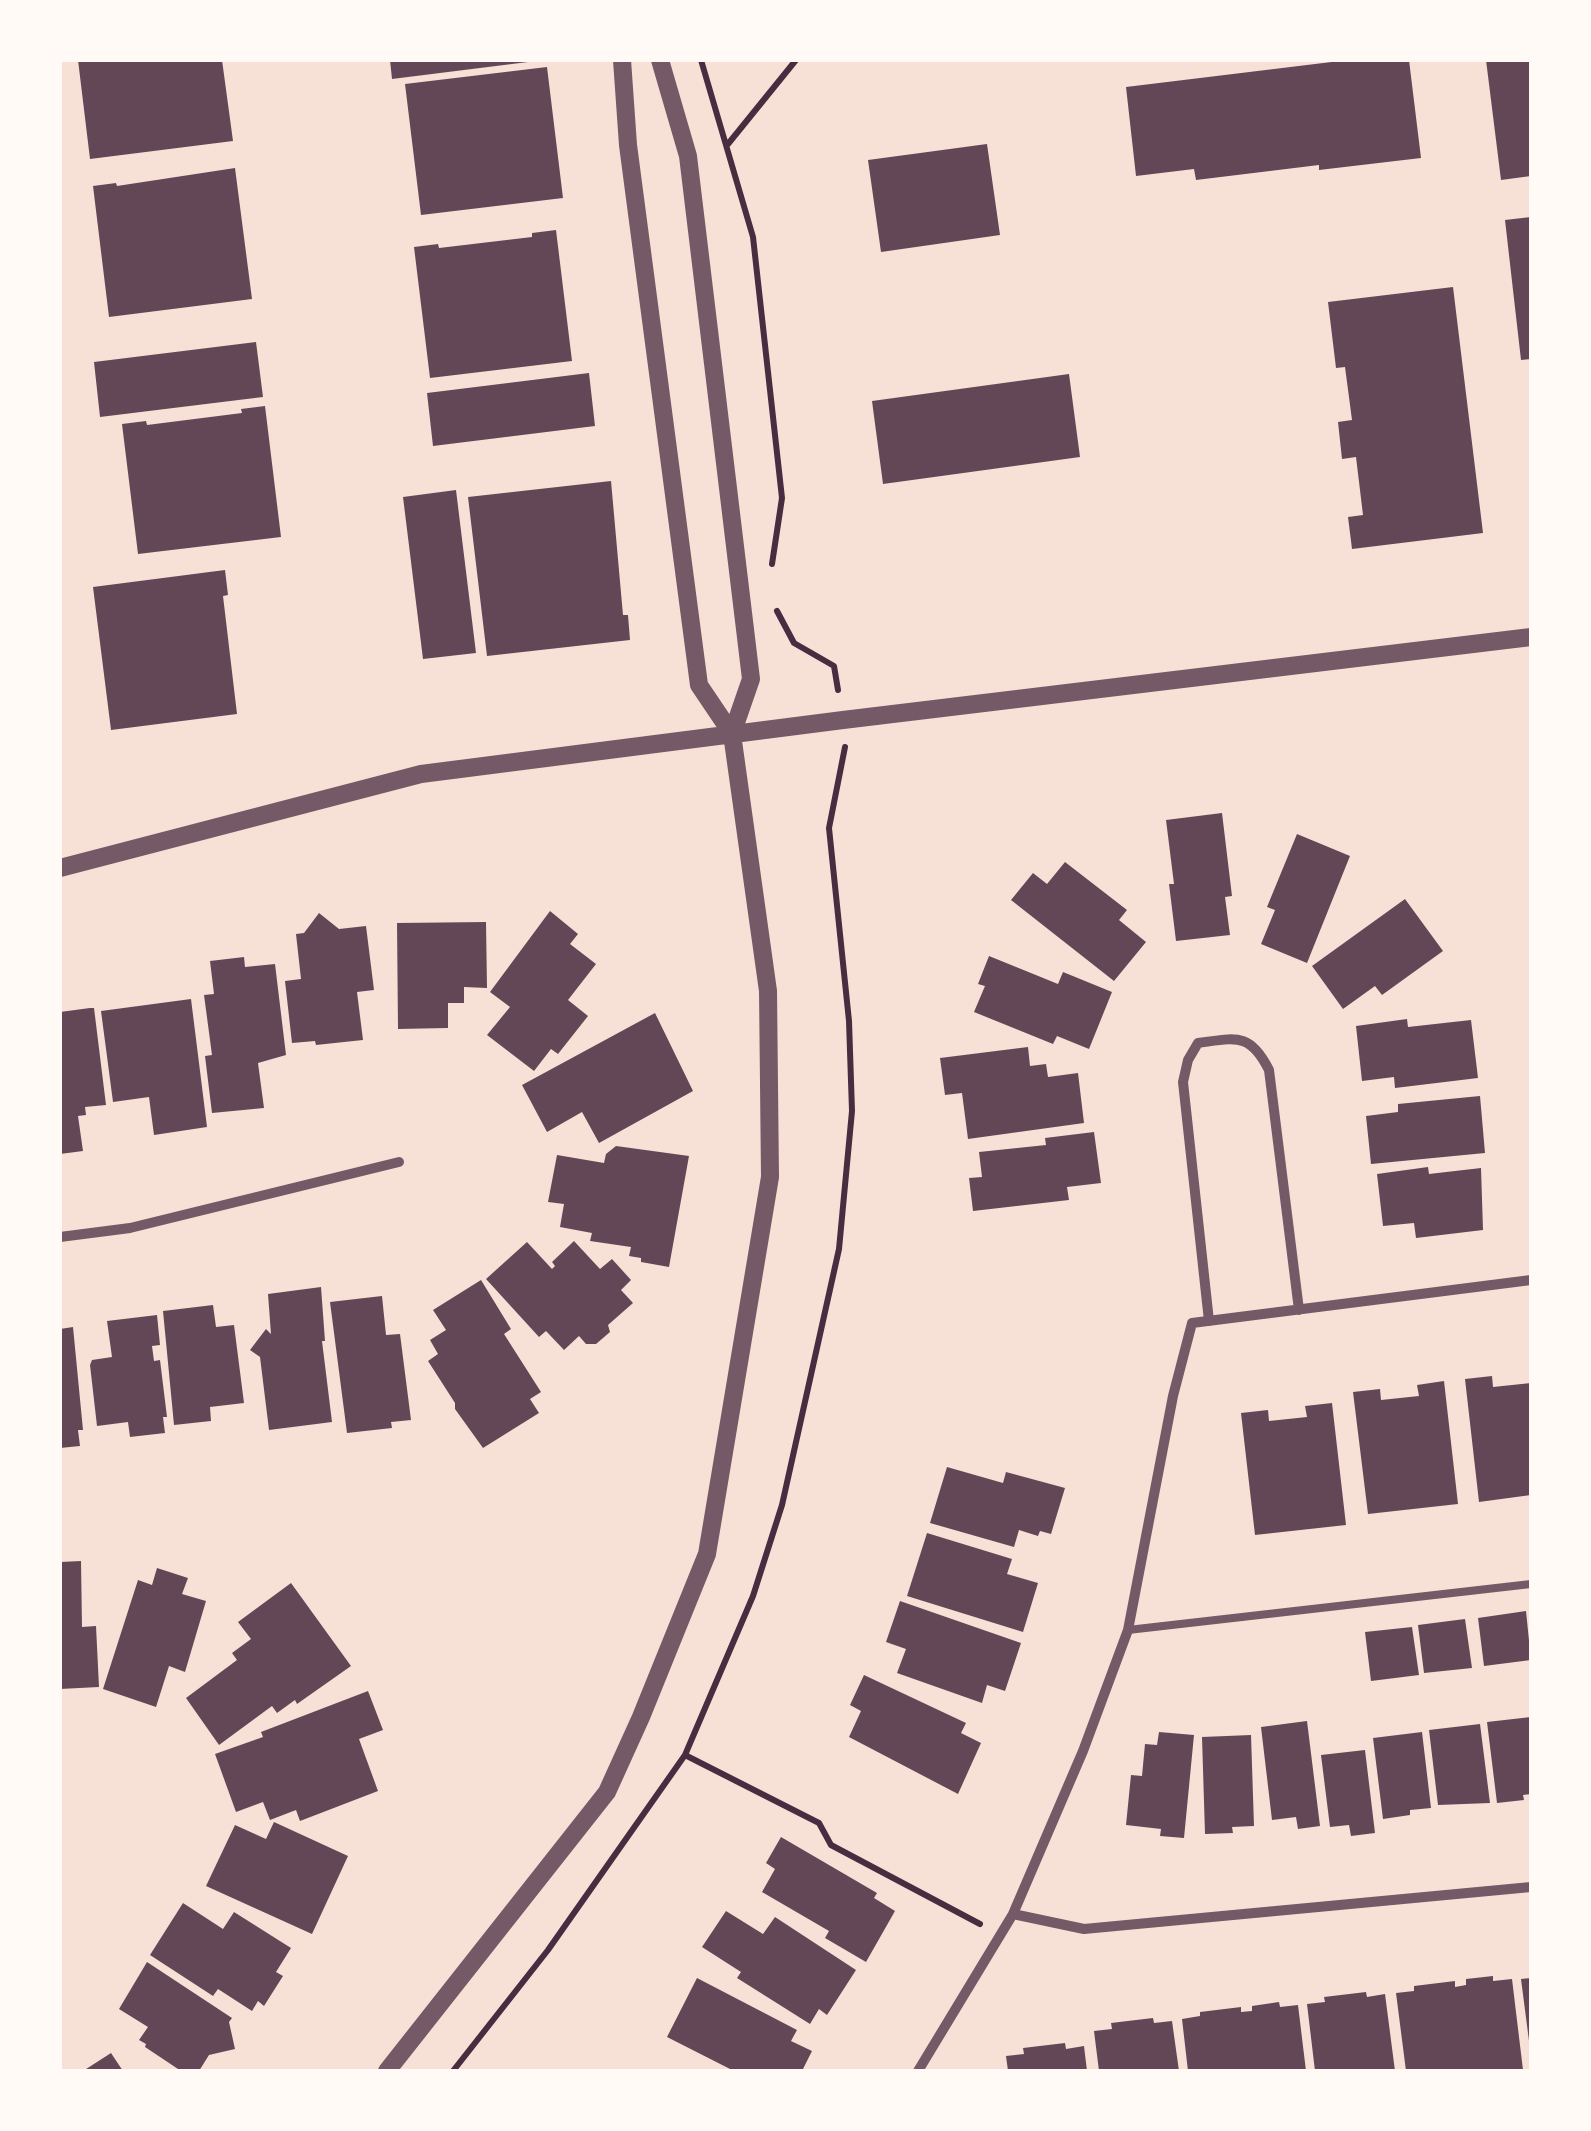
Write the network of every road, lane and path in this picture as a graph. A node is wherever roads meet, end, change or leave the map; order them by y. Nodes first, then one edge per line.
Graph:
1 (622, 60) edge
2 (660, 60) edge
3 (796, 60) edge
4 (728, 144) dead end
5 (1531, 637) edge
6 (732, 734) junction
7 (60, 868) edge
8 (399, 1162) dead end
9 (60, 1237) edge
10 (1531, 1280) edge
11 (1300, 1310) junction
12 (1209, 1321) junction
13 (1531, 1584) edge
14 (1128, 1630) junction
15 (685, 1755) dead end
16 (1531, 1887) edge
17 (1013, 1914) junction
18 (1001, 1935) junction
19 (387, 2071) edge
20 (918, 2071) edge

1 - 6 street
2 - 6 street
3 - 4 path
5 - 6 street
6 - 7 street
6 - 19 street
8 - 9 street
10 - 11 street
11 - 12 street
11 - 12 street
12 - 14 street
13 - 14 lane
14 - 17 street
15 - 18 path
16 - 17 street
17 - 18 street
18 - 20 street

